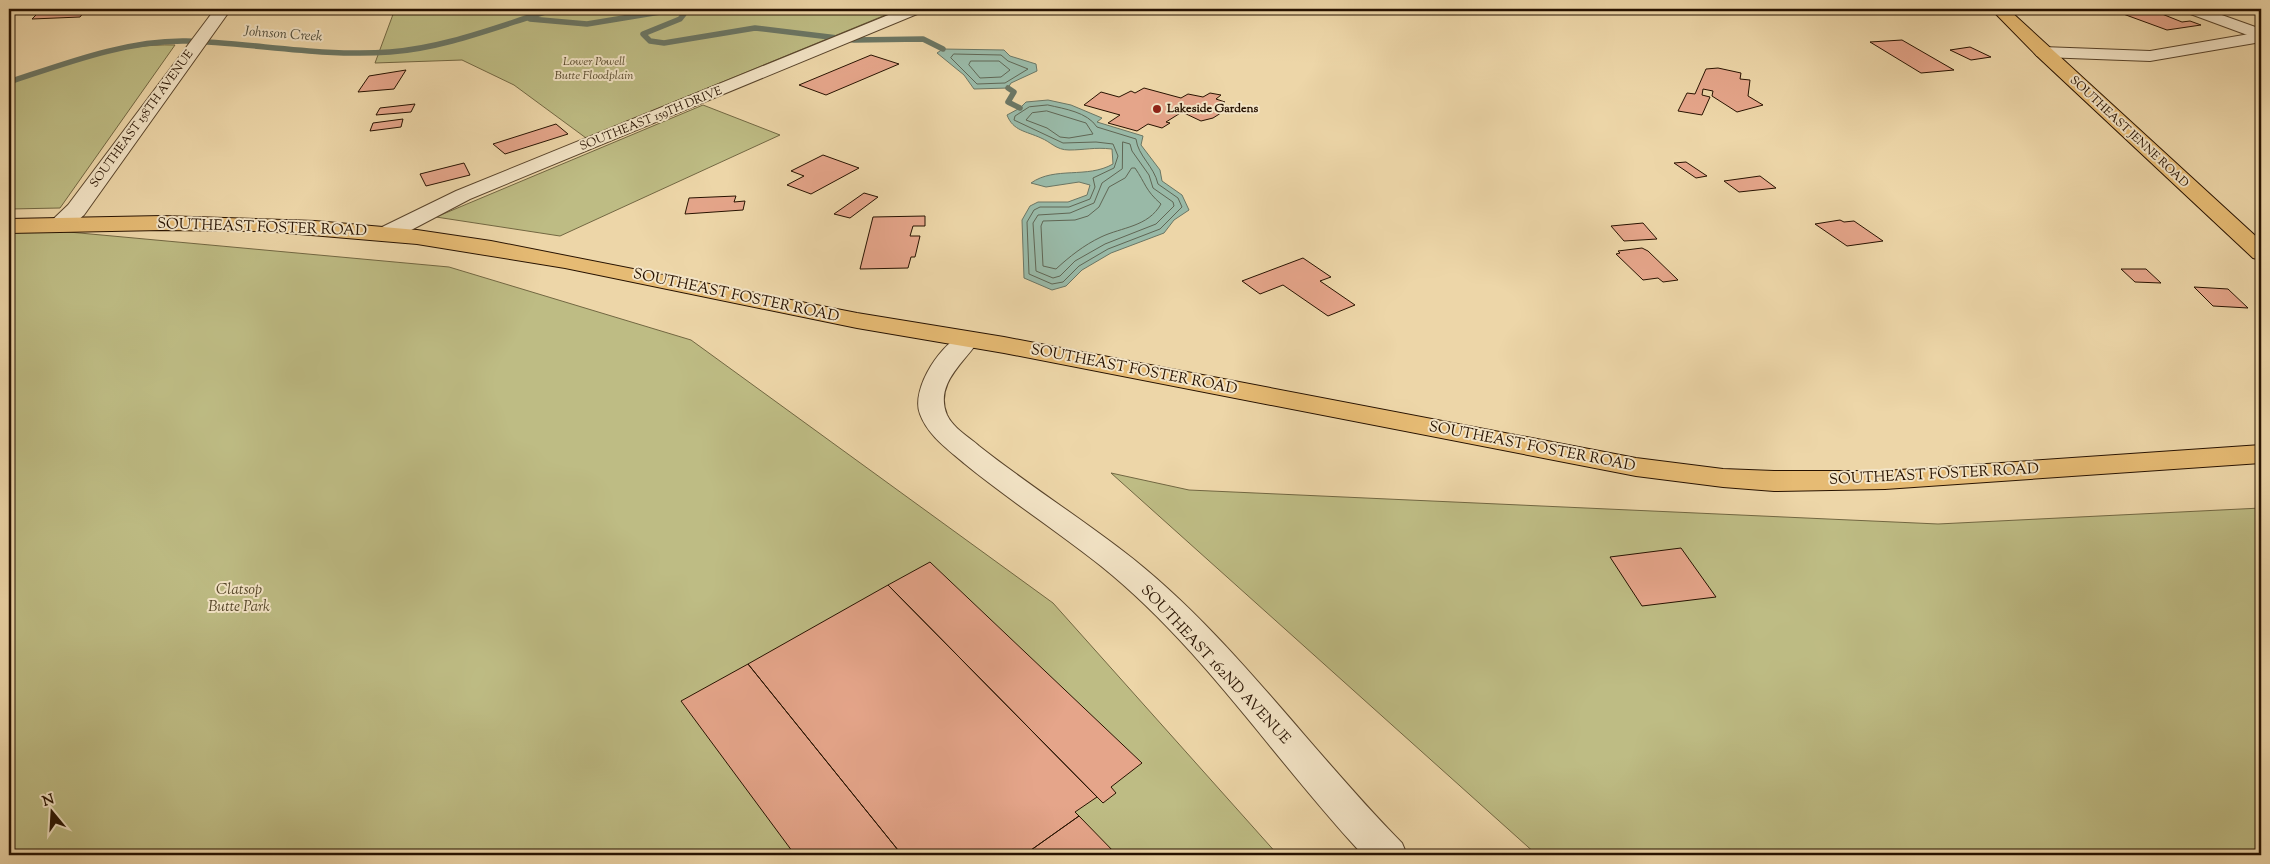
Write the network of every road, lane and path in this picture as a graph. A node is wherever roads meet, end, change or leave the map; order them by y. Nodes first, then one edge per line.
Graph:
1 (223, 9) edge
2 (916, 9) edge
3 (1999, 9) edge
4 (2191, 9) edge
5 (2261, 36) edge
6 (2043, 52) junction
7 (58, 225) junction
8 (9, 226) edge
9 (388, 233) junction
10 (2261, 253) edge
11 (967, 340) junction
12 (2261, 454) edge
13 (1388, 855) edge

1 - 7 street, SOUTHEAST 158TH AVENUE
2 - 9 street, SOUTHEAST 159TH DRIVE
3 - 6 main road, SOUTHEAST JENNE ROAD
4 - 5 street
5 - 6 street
6 - 10 main road, SOUTHEAST JENNE ROAD
7 - 8 main road, SOUTHEAST FOSTER ROAD
7 - 9 main road, SOUTHEAST FOSTER ROAD
9 - 11 main road, SOUTHEAST FOSTER ROAD
11 - 12 main road, SOUTHEAST FOSTER ROAD
11 - 13 street, SOUTHEAST 162ND AVENUE

